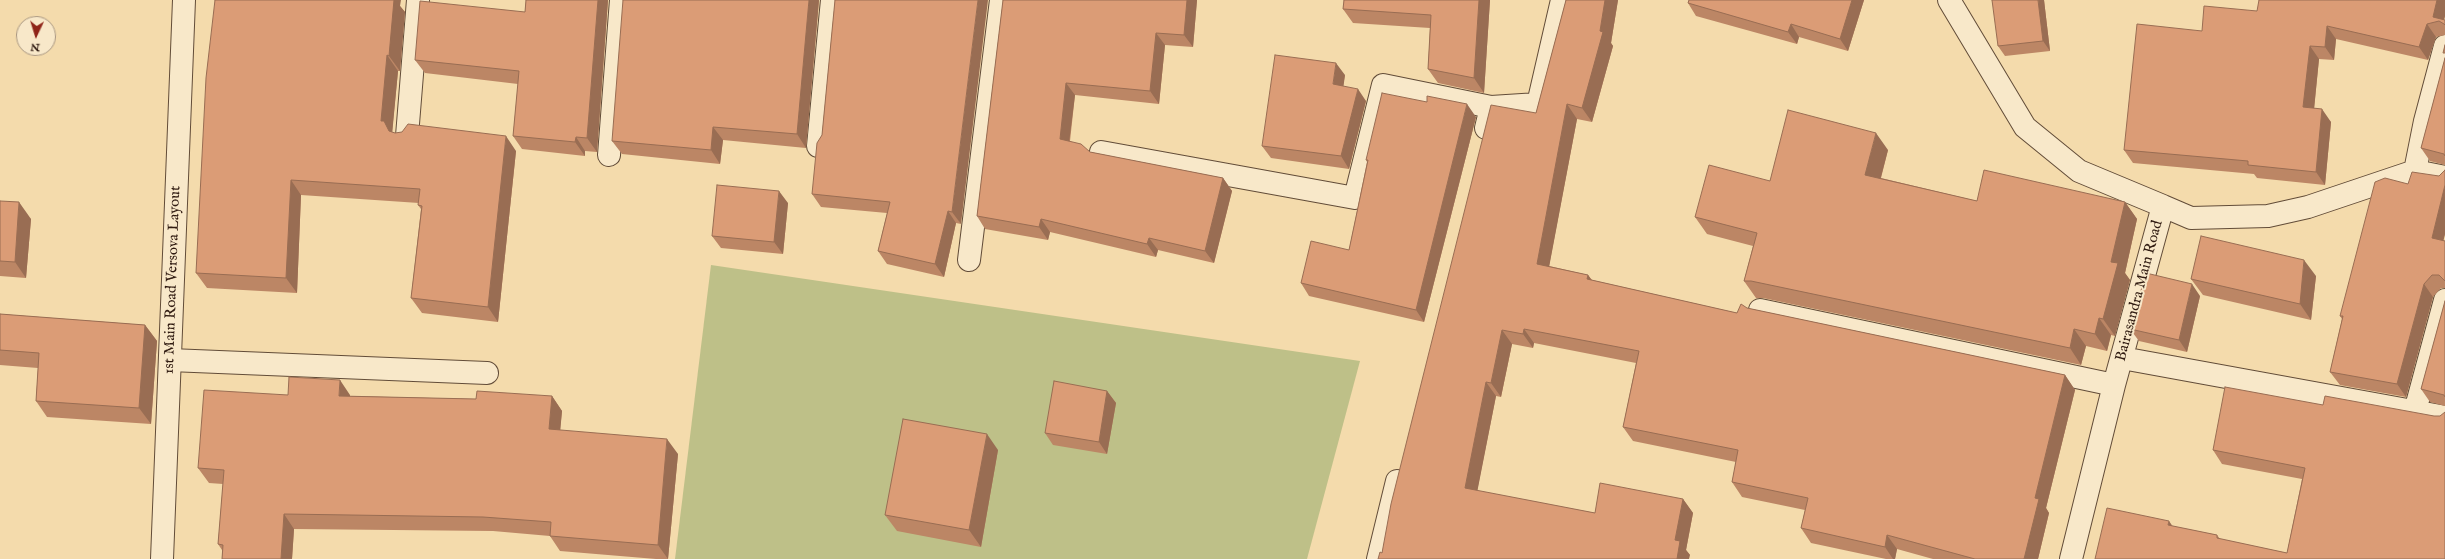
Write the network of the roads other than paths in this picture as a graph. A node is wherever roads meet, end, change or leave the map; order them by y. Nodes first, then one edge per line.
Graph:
1 (184, 0) edge
2 (418, 0) edge
3 (621, 0) edge
4 (832, 0) edge
5 (1001, 0) edge
6 (1562, 0) edge
7 (1948, 0) edge
8 (2445, 46) edge
9 (1491, 107) junction
10 (407, 136) edge
11 (1482, 145) edge
12 (818, 146) edge
13 (1101, 152) dead end
14 (609, 155) dead end
15 (2415, 171) junction
16 (2445, 177) edge
17 (2163, 206) junction
18 (969, 260) dead end
19 (2445, 300) edge
20 (1760, 310) edge
21 (2122, 358) junction
22 (170, 360) junction
23 (487, 373) dead end
24 (2114, 385) junction
25 (2415, 411) junction
26 (2445, 417) edge
27 (1403, 459) edge
28 (162, 559) edge
29 (1378, 559) edge
30 (2071, 559) edge

1 - 22 street, 1st Main Road Versova Layout
2 - 10 street
3 - 14 street
4 - 12 street
5 - 18 street
6 - 9 street
7 - 17 street, Bairasandra Main Road
8 - 15 street
9 - 11 street
9 - 13 street
15 - 16 street
15 - 17 street
17 - 21 street, Bairasandra Main Road
19 - 25 street
20 - 24 street
21 - 24 street, Bairasandra Main Road
21 - 25 street
22 - 23 street
22 - 28 street, 1st Main Road Versova Layout
24 - 30 street, Bairasandra Main Road
25 - 26 street
27 - 29 street

